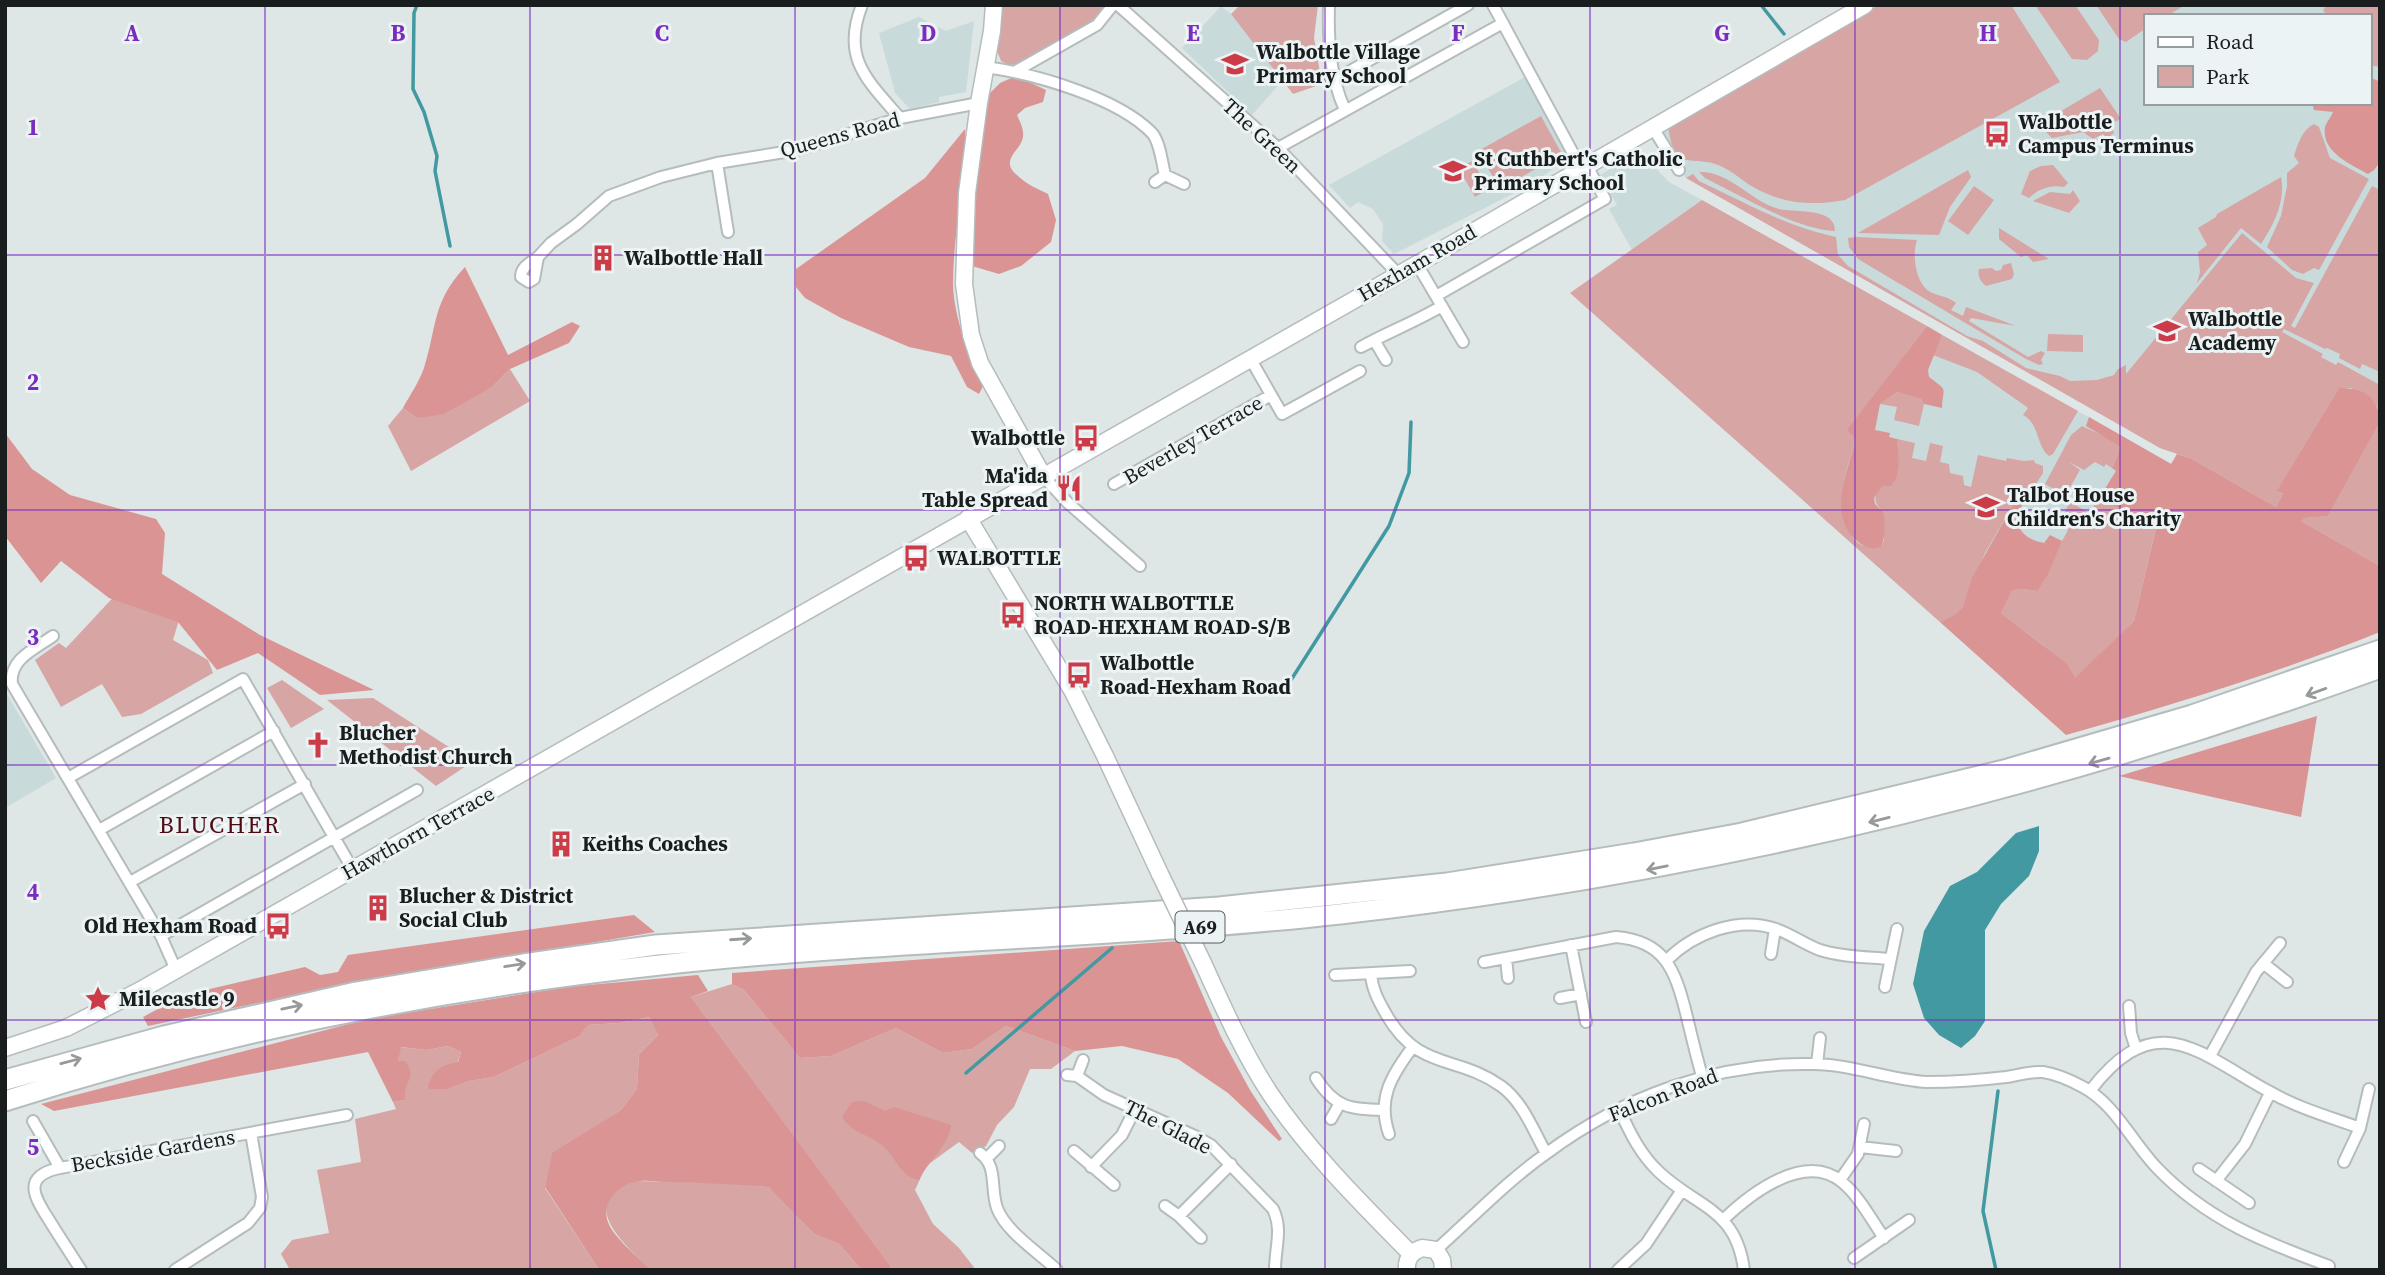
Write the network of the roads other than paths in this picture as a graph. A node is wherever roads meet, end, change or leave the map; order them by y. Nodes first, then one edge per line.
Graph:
1 (862, 5) edge
2 (994, 5) edge
3 (1115, 5) edge
4 (1329, 5) edge
5 (1468, 5) edge
6 (1493, 5) edge
7 (1865, 5) edge
8 (1503, 23) junction
9 (986, 67) junction
10 (1016, 71) junction
11 (1334, 80) junction
12 (979, 103) junction
13 (1345, 110) junction
14 (900, 118) junction
15 (1653, 128) junction
16 (1278, 148) junction
17 (717, 163) junction
18 (1584, 167) junction
19 (1679, 170) dead end
20 (1184, 184) dead end
21 (728, 232) dead end
22 (538, 257) dead end
23 (1417, 264) junction
24 (1398, 274) junction
25 (1439, 301) junction
26 (1374, 340) junction
27 (1462, 342) dead end
28 (1362, 347) dead end
29 (1250, 358) junction
30 (1386, 360) dead end
31 (1360, 371) dead end
32 (1271, 395) junction
33 (1044, 476) junction
34 (1114, 484) dead end
35 (968, 518) junction
36 (1140, 566) dead end
37 (53, 636) dead end
38 (2380, 650) edge
39 (2380, 668) edge
40 (274, 731) junction
41 (68, 778) junction
42 (304, 784) junction
43 (417, 790) dead end
44 (99, 830) junction
45 (335, 836) junction
46 (353, 870) junction
47 (130, 882) junction
48 (1775, 929) junction
49 (1897, 929) dead end
50 (161, 936) junction
51 (2280, 943) dead end
52 (1571, 945) junction
53 (1771, 954) dead end
54 (1506, 958) junction
55 (1889, 959) junction
56 (1667, 960) junction
57 (1483, 962) dead end
58 (2263, 963) junction
59 (176, 970) junction
60 (1410, 971) dead end
61 (1371, 974) junction
62 (1335, 975) dead end
63 (1508, 978) dead end
64 (2287, 982) dead end
65 (1885, 987) dead end
66 (1581, 994) junction
67 (1560, 998) dead end
68 (2129, 1006) dead end
69 (1586, 1022) dead end
70 (1820, 1038) dead end
71 (5, 1048) edge
72 (1412, 1048) junction
73 (2136, 1049) junction
74 (2210, 1056) junction
75 (1083, 1060) dead end
76 (1817, 1064) junction
77 (1702, 1076) junction
78 (1316, 1078) dead end
79 (5, 1080) edge
80 (2370, 1089) dead end
81 (2090, 1091) junction
82 (2270, 1093) junction
83 (5, 1101) edge
84 (1339, 1103) junction
85 (1135, 1109) junction
86 (1619, 1109) junction
87 (1383, 1110) junction
88 (347, 1115) dead end
89 (1331, 1119) dead end
90 (33, 1121) dead end
91 (1864, 1124) dead end
92 (2360, 1128) junction
93 (251, 1133) junction
94 (1389, 1134) dead end
95 (999, 1146) dead end
96 (1860, 1147) junction
97 (1074, 1151) dead end
98 (1896, 1151) dead end
99 (1546, 1153) junction
100 (2344, 1162) dead end
101 (1231, 1164) junction
102 (1091, 1167) junction
103 (60, 1168) junction
104 (2199, 1169) dead end
105 (1840, 1180) junction
106 (2216, 1181) junction
107 (1114, 1185) dead end
108 (1682, 1190) junction
109 (2249, 1203) dead end
110 (1165, 1206) dead end
111 (1180, 1216) junction
112 (1724, 1220) junction
113 (1909, 1220) dead end
114 (1201, 1238) dead end
115 (1884, 1238) junction
116 (1436, 1250) junction
117 (1854, 1258) dead end
118 (1409, 1262) edge
119 (2329, 1266) dead end
120 (81, 1270) edge
121 (174, 1270) edge
122 (1057, 1270) edge
123 (1275, 1270) edge
124 (1443, 1270) edge
125 (1618, 1270) edge
126 (1744, 1270) edge

1 - 14 street
2 - 9 main road
3 - 10 street
3 - 16 street, The Green
4 - 11 street
5 - 11 street
6 - 8 street
7 - 15 main road, Hexham Road
8 - 13 street
8 - 18 street
9 - 10 street
9 - 12 main road
10 - 20 street
11 - 13 street
12 - 14 street, Queens Road
12 - 33 main road
13 - 16 street
14 - 17 street, Queens Road
15 - 18 main road, Hexham Road
15 - 19 street
16 - 24 street, The Green
17 - 21 street
17 - 22 street, Queens Road
18 - 23 main road, Hexham Road
18 - 25 street
23 - 24 main road, Hexham Road
23 - 25 street
24 - 29 main road, Hexham Road
25 - 26 street
25 - 27 street
26 - 28 street
26 - 30 street
29 - 32 street
29 - 33 main road, Hexham Road
31 - 32 street
32 - 34 street, Beverley Terrace
33 - 35 main road, Hexham Road
33 - 36 street
35 - 46 main road, Hawthorn Terrace
35 - 118 main road, bridge
37 - 41 street
79 -> 38 highway, A69
39 -> 83 highway, A69
40 - 41 street
40 - 42 street
40 - 44 street
41 - 44 street
42 - 45 street
42 - 47 street
43 - 45 street
44 - 47 street
45 - 46 street
45 - 50 street
46 - 59 main road, Hawthorn Terrace
47 - 50 street
48 - 53 street
48 - 55 street
48 - 56 street
49 - 55 street
50 - 59 street
51 - 58 street
52 - 54 street
52 - 56 street
52 - 66 street
54 - 57 street
54 - 63 street
55 - 65 street
56 - 77 street
58 - 64 street
58 - 74 street
59 - 71 main road, Hawthorn Terrace
60 - 61 street
61 - 62 street
61 - 72 street
66 - 67 street
66 - 69 street
68 - 73 street
70 - 76 street
72 - 87 street
72 - 99 street
73 - 74 street
73 - 81 street
74 - 82 street
75 - 85 street, The Glade
76 - 77 street, Falcon Road
76 - 81 street, Falcon Road
77 - 86 street, Falcon Road
78 - 84 street
80 - 92 street
81 - 119 street, Falcon Road
82 - 92 street
82 - 106 street
84 - 87 street
84 - 89 street
85 - 101 street, The Glade
85 - 102 street
86 - 99 street, Falcon Road
86 - 108 street
87 - 94 street
88 - 93 street, Beckside Gardens
90 - 103 street
91 - 96 street
92 - 100 street
93 - 103 street, Beckside Gardens
93 - 121 street, Beckside Gardens
95 - 122 street
96 - 98 street
96 - 105 street
97 - 102 street
99 - 116 street, Falcon Road
101 - 111 street
101 - 123 street, The Glade
102 - 107 street
103 - 120 street, Beckside Gardens
104 - 106 street
105 - 112 street
105 - 115 street
106 - 109 street
108 - 112 street
108 - 125 street
110 - 111 street
111 - 114 street
112 - 126 street
113 - 115 street
115 - 117 street
116 - 118 main road
116 - 124 main road

